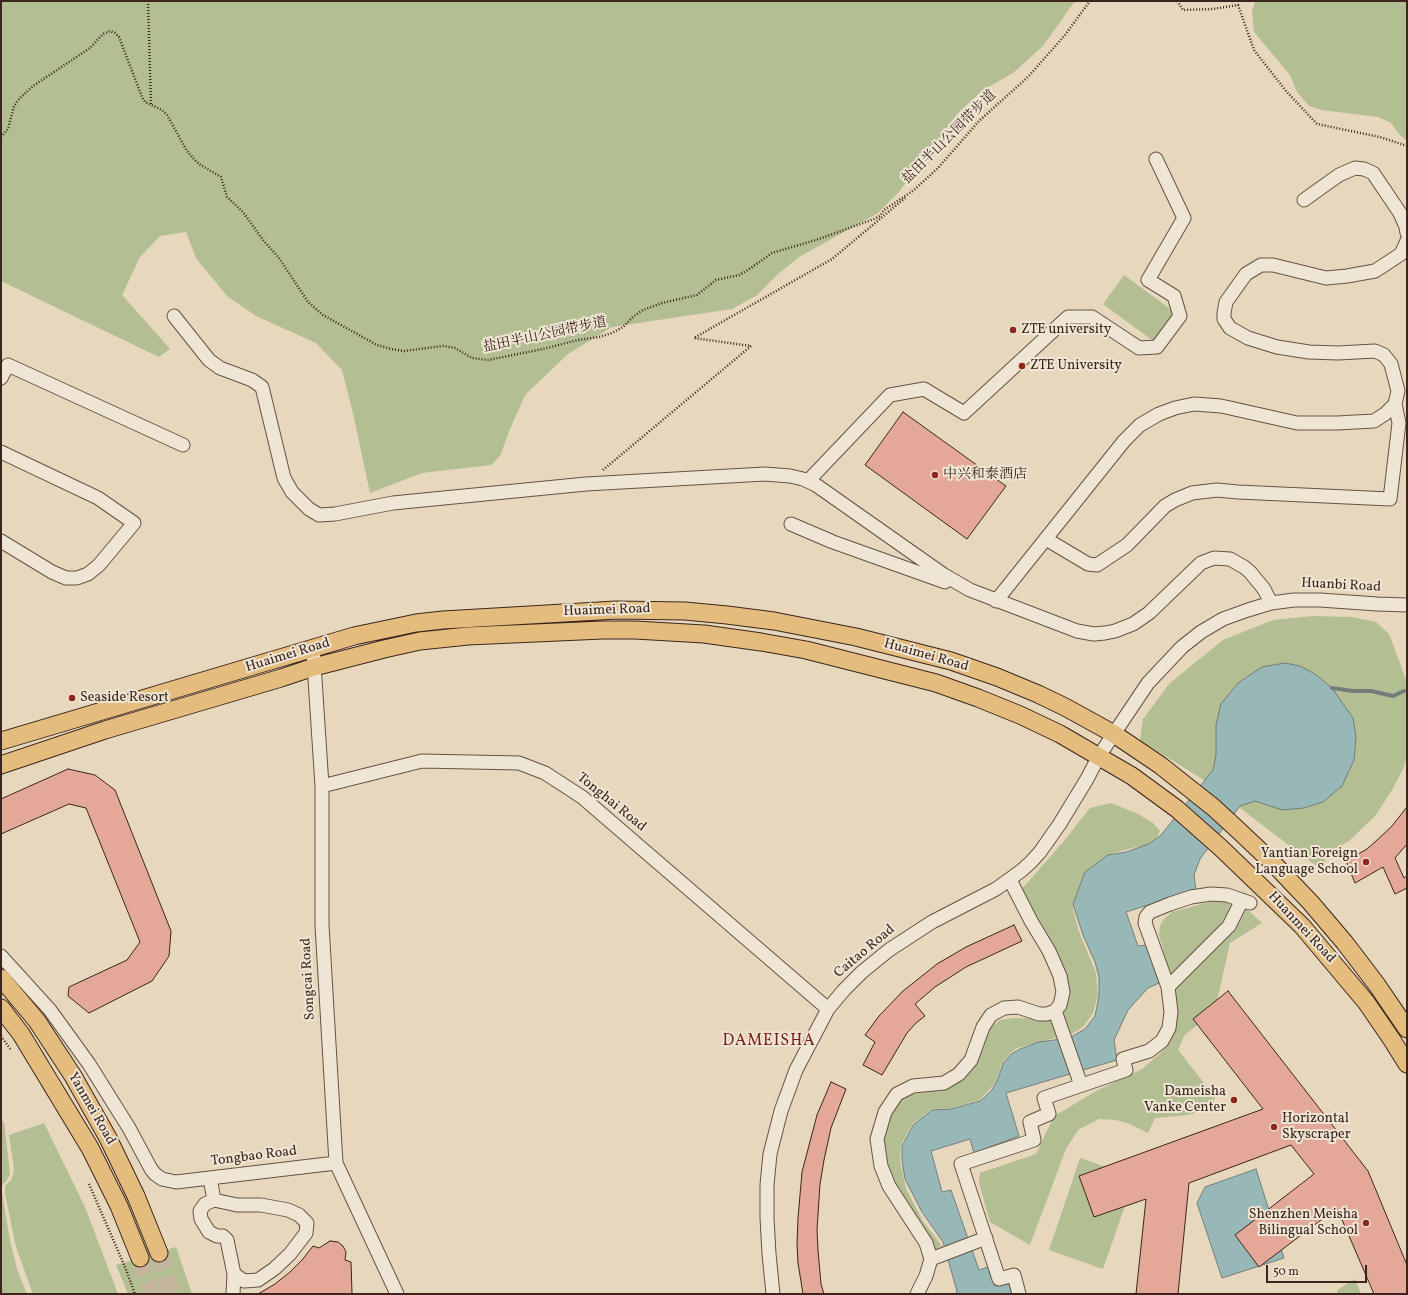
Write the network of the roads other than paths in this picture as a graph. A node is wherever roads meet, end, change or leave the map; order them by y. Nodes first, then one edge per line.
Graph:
1 (1156, 159) dead end
2 (1304, 200) dead end
3 (1407, 233) edge
4 (1407, 241) edge
5 (174, 316) dead end
6 (1, 378) edge
7 (1395, 404) junction
8 (183, 445) dead end
9 (1, 452) edge
10 (808, 481) junction
11 (791, 524) dead end
12 (1046, 539) junction
13 (1, 541) edge
14 (970, 590) junction
15 (996, 601) junction
16 (1272, 603) junction
17 (1407, 605) edge
18 (313, 649) junction
19 (314, 667) junction
20 (1114, 734) junction
21 (1, 742) edge
22 (1100, 756) junction
23 (1, 765) edge
24 (322, 786) junction
25 (1192, 789) joint
26 (1177, 809) joint
27 (1010, 880) junction
28 (1, 956) edge
29 (1, 978) edge
30 (1168, 987) junction
31 (1, 1008) edge
32 (828, 1009) junction
33 (1055, 1011) junction
34 (1407, 1029) edge
35 (1407, 1064) edge
36 (1081, 1085) junction
37 (336, 1163) junction
38 (210, 1178) junction
39 (214, 1200) junction
40 (986, 1238) junction
41 (159, 1253) tunnel mouth
42 (140, 1258) tunnel mouth
43 (930, 1259) junction
44 (234, 1274) junction
45 (233, 1294) edge
46 (397, 1294) edge
47 (773, 1294) edge
48 (917, 1294) edge
49 (1019, 1294) edge

1 - 10 street
2 - 3 street
4 - 7 street
5 - 10 street
6 - 8 street
7 - 12 street
7 - 12 street
9 - 13 street
10 - 14 street
11 - 14 street
12 - 15 street
14 - 15 street
15 - 16 street
16 - 17 street, Huanbi Road
16 - 20 street, Huanbi Road
18 - 19 street, Songcai Road
18 - 20 main road, Huaimei Road
18 - 21 main road, Huaimei Road
19 - 22 main road, Huaimei Road
19 - 23 main road, Huaimei Road
19 - 24 street, Songcai Road
20 - 22 street, Huanbi Road
20 - 25 main road, Huaimei Road
22 - 26 main road, Huaimei Road
22 - 27 street, Caitao Road
24 - 32 street, Tonghai Road
24 - 37 street, Songcai Road
25 - 34 main road, Huanmei Road
26 - 35 main road, Huanmei Road
27 - 32 street, Caitao Road
27 - 33 street
28 - 38 street, Tongbao Road
29 - 41 main road, Yanmei Road
30 - 30 street
30 - 36 street
31 - 42 main road, Yanmei Road
32 - 47 street, Caitao Road
33 - 36 street
33 - 43 street
36 - 40 street
37 - 38 street, Tongbao Road
37 - 46 street, Songcai Road
38 - 39 street
39 - 44 street
39 - 44 street
40 - 43 street
40 - 49 street
43 - 48 street
44 - 45 street

